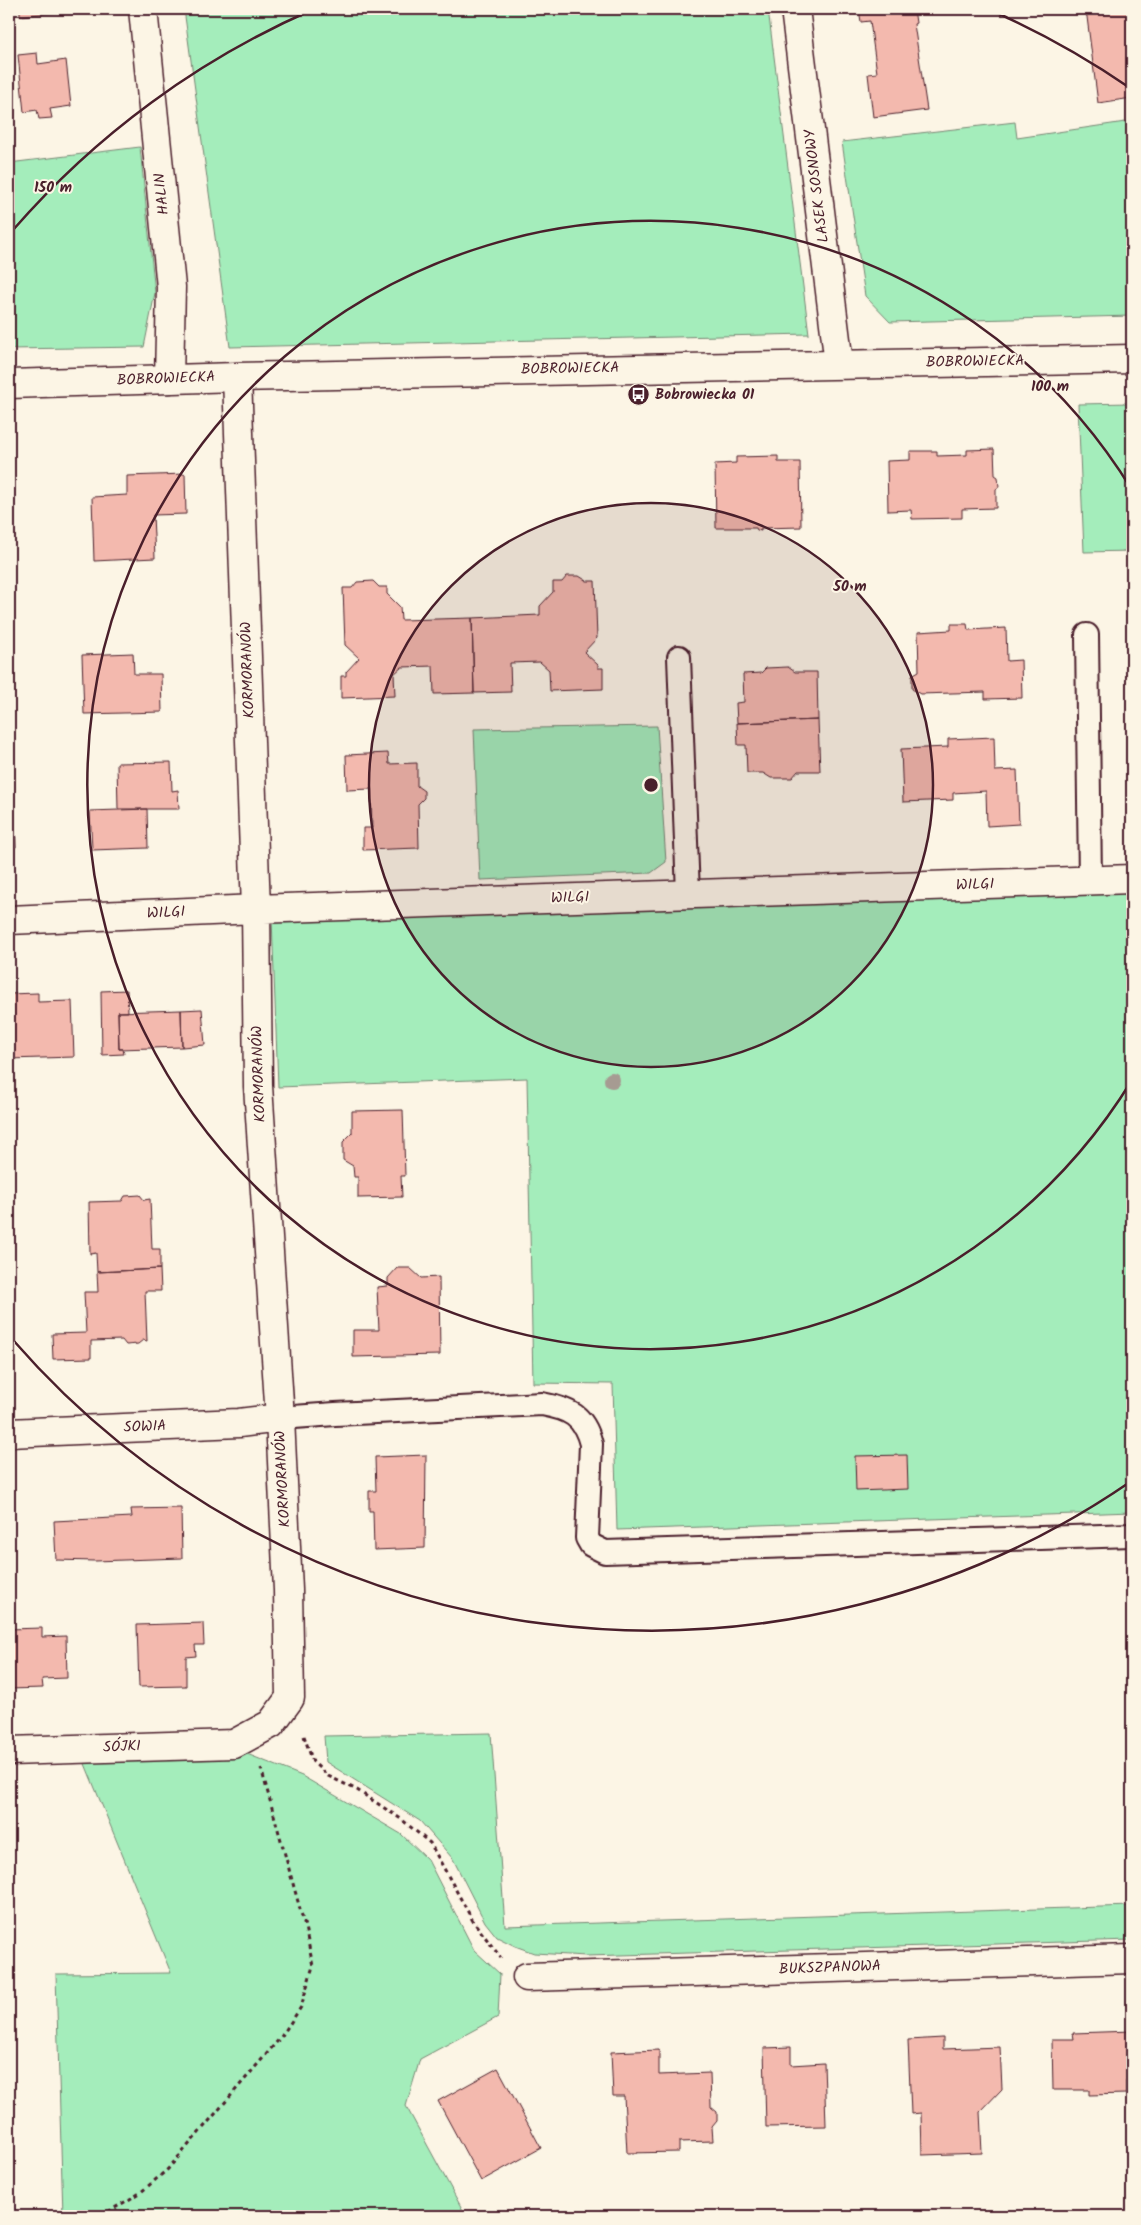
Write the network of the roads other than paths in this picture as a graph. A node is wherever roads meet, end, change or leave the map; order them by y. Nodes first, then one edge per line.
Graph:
1 (143, 9) edge
2 (795, 9) edge
3 (1132, 360) edge
4 (838, 364) junction
5 (237, 376) junction
6 (169, 379) junction
7 (9, 384) edge
8 (1087, 635) dead end
9 (679, 657) dead end
10 (1132, 879) edge
11 (1090, 881) junction
12 (688, 894) junction
13 (256, 909) junction
14 (9, 920) edge
15 (280, 1418) junction
16 (9, 1433) edge
17 (1132, 1535) edge
18 (243, 1740) joint
19 (9, 1751) edge
20 (1132, 1959) edge
21 (528, 1977) road end

1 - 6 street, HALIN
2 - 4 street, LASEK SOSNOWY
3 - 4 street, BOBROWIECKA
4 - 5 street, BOBROWIECKA
5 - 6 street, BOBROWIECKA
5 - 13 street, KORMORANÓW
6 - 7 street, BOBROWIECKA
8 - 11 lane
9 - 12 lane
10 - 11 street, WILGI
11 - 12 street, WILGI
12 - 13 street, WILGI
13 - 14 street, WILGI
13 - 15 street, KORMORANÓW
15 - 16 street, SOWIA
15 - 17 lane
15 - 18 street, KORMORANÓW
18 - 19 street, SÓJKI
20 - 21 street, BUKSZPANOWA

